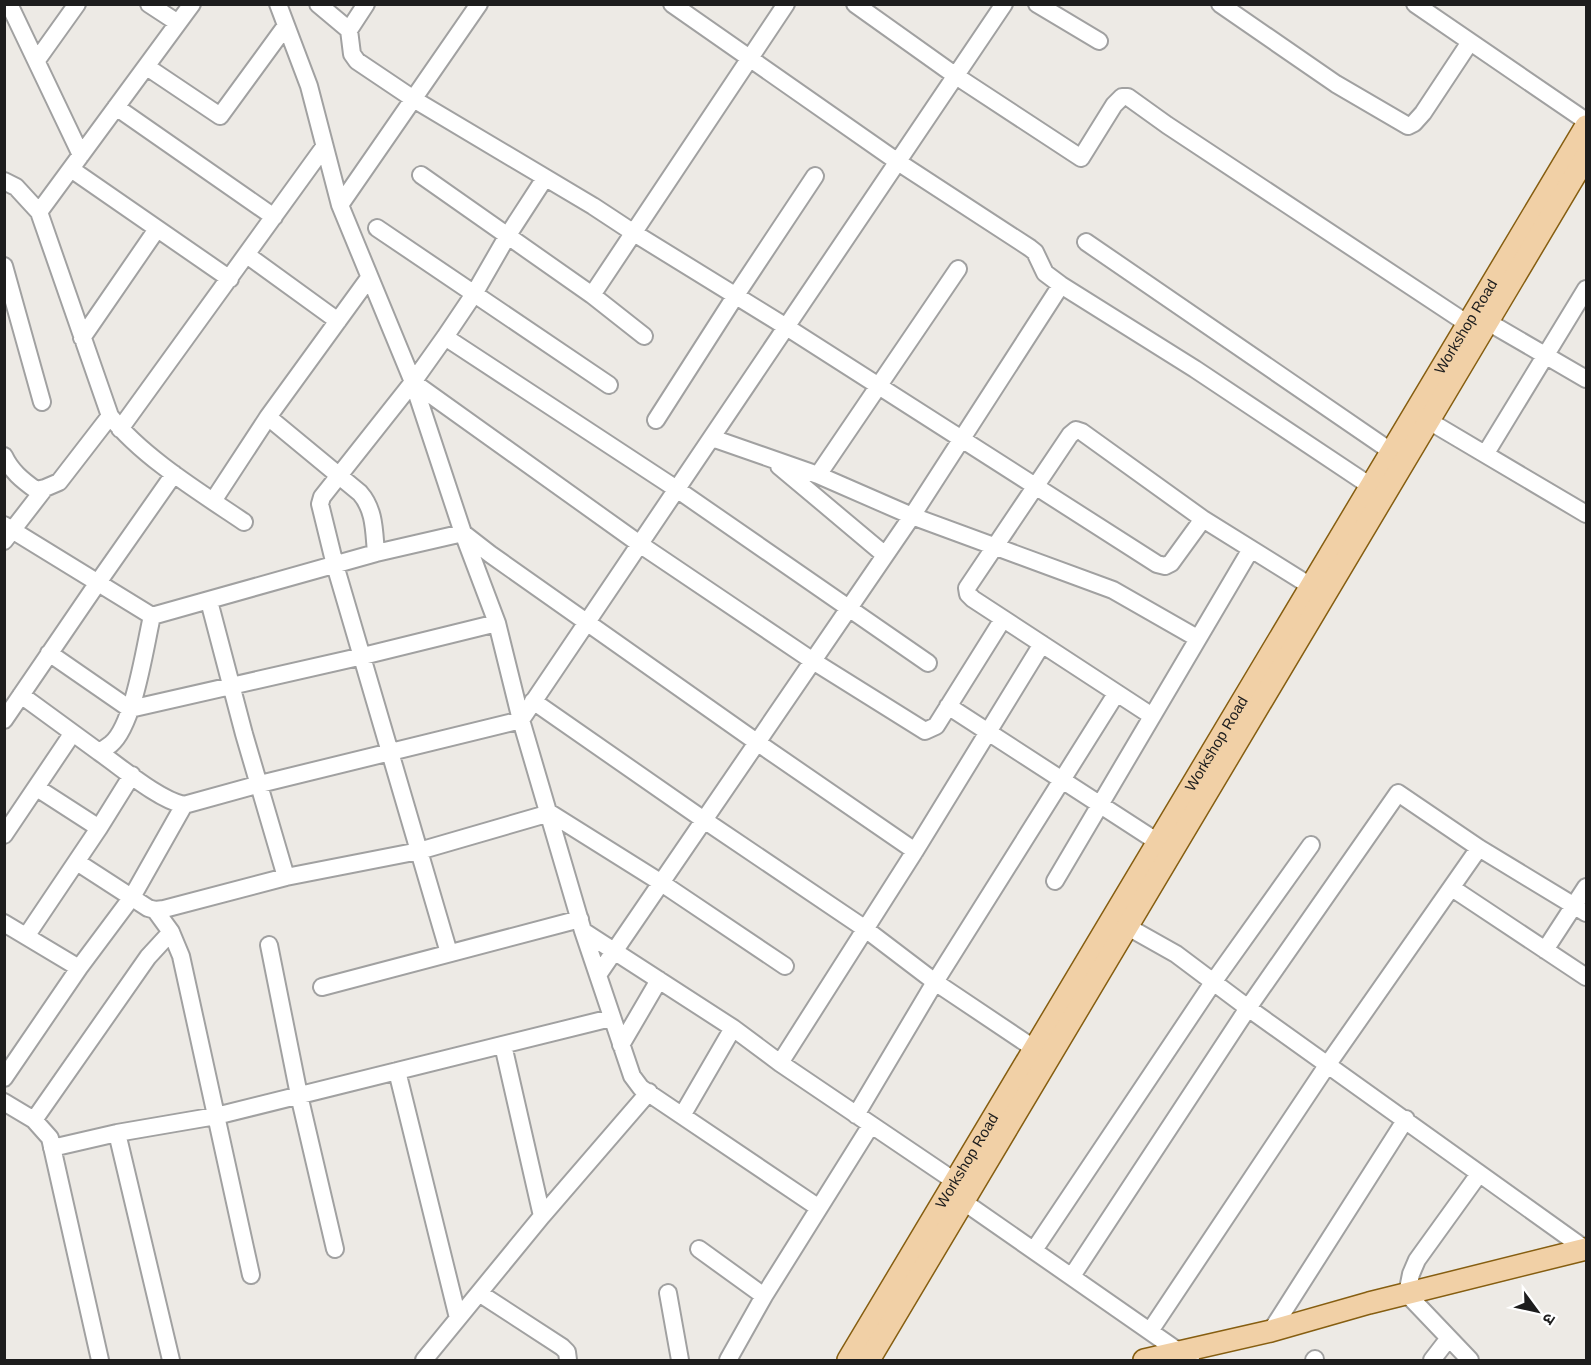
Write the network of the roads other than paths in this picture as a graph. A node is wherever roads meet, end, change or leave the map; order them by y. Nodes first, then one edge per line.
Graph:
1 (9, 4) edge
2 (77, 4) edge
3 (149, 4) edge
4 (192, 4) edge
5 (278, 4) edge
6 (318, 4) edge
7 (366, 4) edge
8 (479, 4) edge
9 (672, 4) edge
10 (786, 4) edge
11 (855, 4) edge
12 (1004, 4) edge
13 (1037, 4) edge
14 (1220, 4) edge
15 (1414, 4) edge
16 (178, 23) junction
17 (285, 27) junction
18 (350, 30) junction
19 (1099, 41) dead end
20 (1470, 42) junction
21 (751, 58) junction
22 (37, 60) junction
23 (147, 67) junction
24 (956, 76) junction
25 (415, 100) junction
26 (116, 107) junction
27 (1587, 123) edge
28 (324, 147) junction
29 (81, 155) junction
30 (1587, 157) edge
31 (898, 162) junction
32 (71, 169) junction
33 (421, 175) dead end
34 (815, 176) dead end
35 (545, 178) junction
36 (4, 182) edge
37 (340, 205) junction
38 (39, 212) junction
39 (273, 217) junction
40 (378, 228) dead end
41 (157, 229) junction
42 (634, 233) junction
43 (508, 235) junction
44 (1086, 242) dead end
45 (247, 255) junction
46 (4, 266) edge
47 (958, 269) dead end
48 (369, 278) junction
49 (230, 279) junction
50 (1061, 285) junction
51 (1587, 288) edge
52 (474, 294) junction
53 (592, 295) junction
54 (736, 295) junction
55 (338, 321) junction
56 (1478, 323) junction
57 (788, 327) junction
58 (644, 336) dead end
59 (445, 337) junction
60 (82, 338) junction
61 (1546, 355) junction
62 (1587, 379) edge
63 (413, 382) junction
64 (609, 385) dead end
65 (878, 386) junction
66 (42, 402) dead end
67 (268, 417) junction
68 (656, 420) dead end
69 (1430, 420) junction
70 (115, 423) junction
71 (712, 438) junction
72 (960, 439) junction
73 (1392, 452) junction
74 (1486, 453) junction
75 (4, 456) edge
76 (774, 461) junction
77 (174, 474) junction
78 (339, 476) junction
79 (818, 476) junction
80 (1036, 486) junction
81 (1372, 487) junction
82 (45, 488) junction
83 (678, 490) junction
84 (213, 501) junction
85 (1587, 514) edge
86 (912, 516) junction
87 (1203, 519) junction
88 (244, 522) dead end
89 (7, 532) edge
90 (464, 533) junction
91 (641, 545) junction
92 (996, 547) junction
93 (1251, 549) junction
94 (376, 553) junction
95 (885, 555) junction
96 (335, 565) junction
97 (99, 581) junction
98 (1312, 587) junction
99 (209, 601) junction
100 (848, 609) junction
101 (152, 615) junction
102 (1003, 619) junction
103 (497, 623) junction
104 (588, 623) junction
105 (1197, 638) junction
106 (1041, 644) junction
107 (49, 653) junction
108 (363, 656) junction
109 (813, 662) junction
110 (928, 663) dead end
111 (232, 687) junction
112 (1116, 694) junction
113 (21, 695) junction
114 (533, 701) junction
115 (948, 706) junction
116 (130, 709) junction
117 (1152, 716) junction
118 (4, 720) edge
119 (521, 720) junction
120 (988, 731) junction
121 (72, 734) junction
122 (758, 743) junction
123 (99, 752) junction
124 (390, 753) junction
125 (132, 775) junction
126 (1062, 780) junction
127 (260, 784) junction
128 (37, 788) junction
129 (184, 805) junction
130 (1101, 805) junction
131 (550, 813) junction
132 (10, 814) edge
133 (704, 820) junction
134 (99, 828) junction
135 (4, 835) edge
136 (1311, 845) dead end
137 (1166, 847) junction
138 (1479, 848) junction
139 (418, 851) junction
140 (915, 851) junction
141 (76, 862) junction
142 (285, 877) junction
143 (1055, 881) dead end
144 (660, 882) junction
145 (1587, 886) edge
146 (1452, 888) junction
147 (132, 897) junction
148 (1580, 909) edge
149 (155, 910) junction
150 (4, 923) edge
151 (581, 925) junction
152 (1128, 927) junction
153 (864, 928) junction
154 (171, 932) junction
155 (27, 935) junction
156 (269, 945) dead end
157 (1545, 950) junction
158 (613, 951) junction
159 (450, 953) junction
160 (785, 966) dead end
161 (79, 969) junction
162 (597, 975) junction
163 (1587, 977) edge
164 (659, 980) junction
165 (1214, 981) junction
166 (935, 982) junction
167 (322, 987) dead end
168 (1248, 1008) junction
169 (611, 1018) junction
170 (733, 1028) junction
171 (503, 1045) junction
172 (621, 1045) junction
173 (1035, 1049) junction
174 (780, 1063) junction
175 (1328, 1064) junction
176 (397, 1071) junction
177 (4, 1078) edge
178 (649, 1092) junction
179 (299, 1095) junction
180 (4, 1102) edge
181 (683, 1114) junction
182 (856, 1114) junction
183 (216, 1116) junction
184 (1406, 1119) junction
185 (34, 1120) junction
186 (871, 1125) junction
187 (117, 1133) junction
188 (52, 1148) junction
189 (1479, 1174) junction
190 (956, 1182) junction
191 (964, 1202) junction
192 (819, 1208) junction
193 (542, 1216) junction
194 (335, 1249) dead end
195 (699, 1249) dead end
196 (1586, 1249) edge
197 (1034, 1250) junction
198 (251, 1275) dead end
199 (1072, 1276) junction
200 (479, 1293) junction
201 (668, 1293) dead end
202 (1407, 1293) junction
203 (764, 1296) junction
204 (458, 1318) junction
205 (1150, 1331) junction
206 (1271, 1331) junction
207 (1449, 1338) junction
208 (1188, 1358) edge
209 (100, 1360) edge
210 (171, 1360) edge
211 (424, 1360) edge
212 (568, 1360) edge
213 (680, 1360) edge
214 (728, 1360) edge
215 (848, 1360) edge
216 (869, 1360) edge
217 (1144, 1360) edge
218 (1432, 1360) edge
219 (1470, 1360) edge

1 - 22 street
2 - 22 street
3 - 16 street
4 - 16 street
5 - 17 street
6 - 18 street
7 - 18 street
8 - 25 street
9 - 21 street
10 - 21 street
11 - 24 street
12 - 24 street
13 - 19 street
14 - 20 street
15 - 20 street
16 - 23 street
17 - 23 street
17 - 28 street
18 - 25 street
20 - 27 street
21 - 31 street
21 - 42 street
22 - 29 street
23 - 26 street
24 - 31 street
24 - 56 street
25 - 35 street
25 - 37 street
26 - 29 street
26 - 39 street
27 - 56 main road, Workshop Road
28 - 37 street
28 - 39 street
29 - 32 street
30 - 56 main road, Workshop Road
31 - 50 street
31 - 57 street
32 - 38 street
32 - 41 street
33 - 43 street
34 - 54 street
35 - 42 street
35 - 43 street
36 - 38 street
37 - 48 street
38 - 60 street
39 - 45 street
40 - 52 street
41 - 49 street
41 - 60 street
42 - 53 street
42 - 54 street
43 - 52 street
43 - 53 street
44 - 73 street
45 - 49 street
45 - 55 street
46 - 66 street
47 - 65 street
48 - 55 street
48 - 63 street
49 - 70 street
50 - 72 street
50 - 81 street
51 - 61 street
52 - 59 street
52 - 64 street
53 - 58 street
54 - 57 street
54 - 68 street
55 - 67 street
56 - 61 street
56 - 69 main road, Workshop Road
56 - 73 main road, Workshop Road
57 - 65 street
57 - 71 street
59 - 63 street
59 - 83 street
60 - 70 street
61 - 62 street
61 - 74 street
63 - 78 street
63 - 90 street
63 - 91 street
65 - 72 street
65 - 79 street
67 - 78 street
67 - 84 street
69 - 74 street
69 - 137 main road, Workshop Road
70 - 77 street
70 - 82 street
71 - 76 street
71 - 83 street
72 - 80 street
72 - 86 street
73 - 81 main road, Workshop Road
74 - 85 street
75 - 82 street
76 - 79 street
76 - 95 street
77 - 84 street
77 - 97 street
78 - 94 street
78 - 96 street
79 - 86 street
80 - 87 street
80 - 87 street
80 - 92 street
81 - 98 main road, Workshop Road
82 - 89 street
83 - 91 street
83 - 100 street
84 - 88 street
86 - 92 street
86 - 95 street
87 - 93 street
89 - 97 street
90 - 94 street
90 - 103 street
90 - 104 street
91 - 104 street
91 - 109 street
92 - 102 street
92 - 105 street
93 - 98 street
93 - 105 street
94 - 96 street
95 - 100 street
96 - 99 street
96 - 108 street
97 - 101 street
97 - 107 street
98 - 137 main road, Workshop Road
99 - 101 street
99 - 111 street
100 - 109 street
100 - 110 street
101 - 116 street
102 - 106 street
102 - 115 street
103 - 108 street
103 - 119 street
104 - 114 street
104 - 122 street
105 - 117 street
106 - 112 street
106 - 120 street
107 - 113 street
107 - 116 street
108 - 111 street
108 - 124 street
109 - 115 street
109 - 122 street
111 - 116 street
111 - 127 street
112 - 117 street
112 - 126 street
113 - 118 street
113 - 121 street
114 - 119 street
114 - 133 street
115 - 120 street
116 - 123 street
117 - 130 street
119 - 124 street
119 - 131 street
120 - 126 street
120 - 140 street
121 - 123 street
121 - 128 street
122 - 133 street
122 - 140 street
123 - 125 street
124 - 127 street
124 - 139 street
125 - 129 street
125 - 134 street
126 - 130 street
126 - 166 street
127 - 129 street
127 - 142 street
128 - 132 street
128 - 134 street
129 - 147 street
130 - 137 street
130 - 143 street
131 - 139 street
131 - 144 street
131 - 151 street
132 - 135 street
133 - 144 street
133 - 153 street
134 - 141 street
136 - 165 street
137 - 152 main road, Workshop Road
137 - 173 main road, Workshop Road
138 - 146 street
138 - 148 street
138 - 168 street
139 - 142 street
139 - 159 street
140 - 153 street
141 - 147 street
141 - 155 street
142 - 149 street
144 - 158 street
144 - 160 street
145 - 148 street
146 - 157 street
146 - 175 street
147 - 149 street
147 - 161 street
148 - 157 street
149 - 154 street
150 - 155 street
151 - 158 street
151 - 159 street
151 - 162 street
152 - 165 street
152 - 191 main road, Workshop Road
153 - 166 street
153 - 174 street
154 - 183 street
154 - 185 street
155 - 161 street
156 - 179 street
157 - 163 street
158 - 162 street
158 - 164 street
159 - 167 street
161 - 177 street
162 - 169 street
164 - 170 street
164 - 172 street
165 - 168 street
165 - 197 street
166 - 173 street
166 - 182 street
168 - 175 street
168 - 199 street
169 - 171 street
169 - 172 street
170 - 174 street
170 - 181 street
171 - 176 street
171 - 193 street
172 - 178 street
173 - 190 main road, Workshop Road
174 - 182 street
175 - 184 street
175 - 205 street
176 - 179 street
176 - 204 street
178 - 181 street
178 - 193 street
179 - 183 street
179 - 194 street
180 - 185 street
181 - 192 street
182 - 186 street
183 - 187 street
183 - 198 street
184 - 189 street
184 - 206 street
185 - 188 street
186 - 190 street
186 - 192 street
187 - 188 street
187 - 210 street
188 - 209 street
189 - 196 street
189 - 202 street
190 - 215 main road, Workshop Road
191 - 197 street
191 - 216 main road, Workshop Road
192 - 203 street
193 - 200 street
195 - 203 street
196 - 202 main road
197 - 199 street
199 - 205 street
200 - 204 street
200 - 212 street
201 - 213 street
202 - 206 main road
202 - 207 street
203 - 214 street
204 - 211 street
205 - 208 street
206 - 208 main road
207 - 218 street
207 - 219 street
208 - 217 main road

